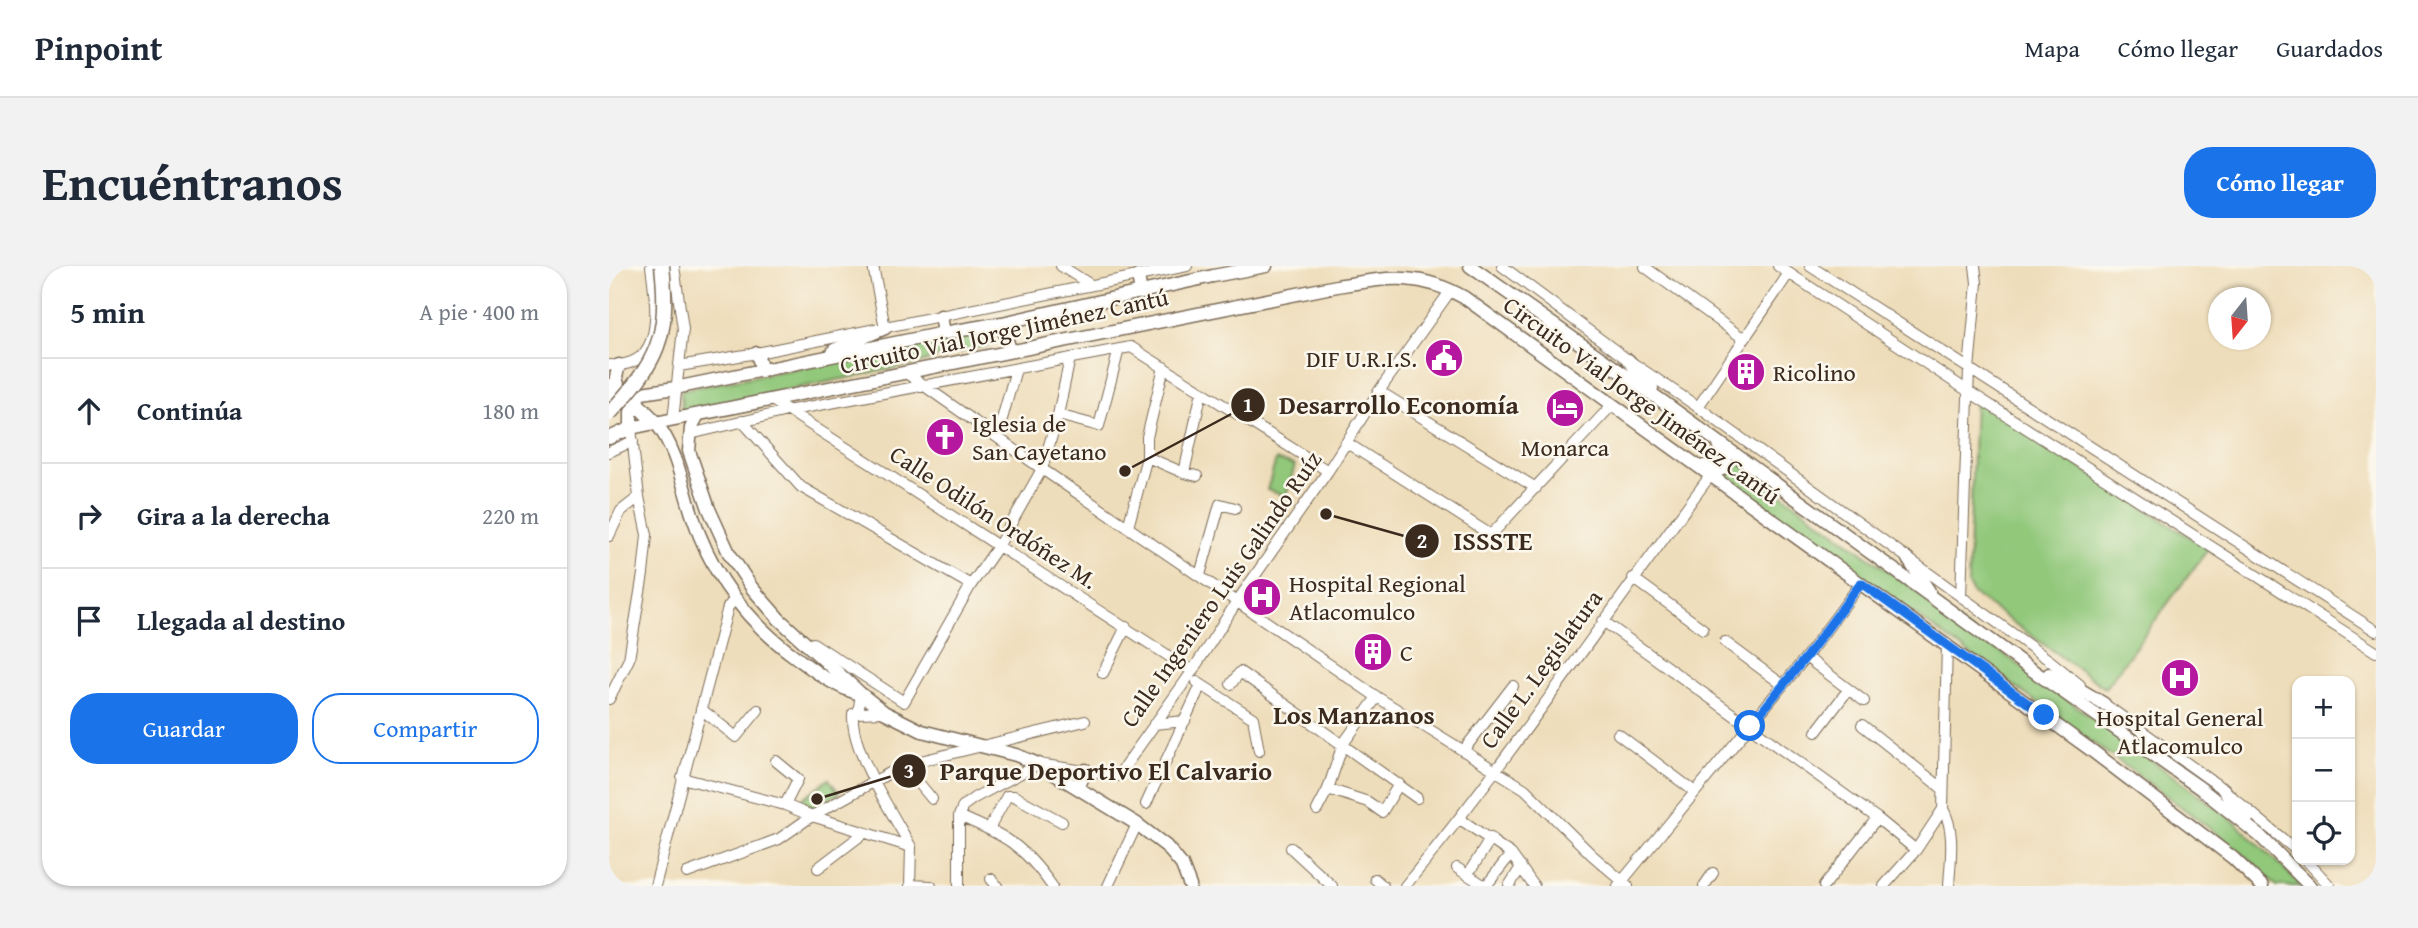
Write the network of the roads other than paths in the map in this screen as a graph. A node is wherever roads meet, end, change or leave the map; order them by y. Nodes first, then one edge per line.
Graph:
1 (651, 266) edge
2 (662, 266) edge
3 (674, 266) edge
4 (873, 266) edge
5 (1061, 266) edge
6 (1187, 266) edge
7 (1266, 266) edge
8 (1469, 266) edge
9 (1502, 266) edge
10 (1779, 266) edge
11 (1810, 266) edge
12 (1975, 266) edge
13 (1645, 267) edge
14 (1789, 273) junction
15 (1138, 276) junction
16 (1091, 285) junction
17 (1451, 289) junction
18 (1141, 293) junction
19 (941, 316) junction
20 (1002, 323) junction
21 (1134, 326) junction
22 (885, 328) junction
23 (944, 333) junction
24 (1744, 339) junction
25 (1131, 347) junction
26 (1010, 349) junction
27 (1119, 349) junction
28 (757, 354) junction
29 (1070, 358) junction
30 (1628, 360) junction
31 (808, 361) junction
32 (614, 365) edge
33 (679, 366) junction
34 (1164, 367) junction
35 (1016, 369) junction
36 (1969, 369) junction
37 (762, 371) junction
38 (906, 373) junction
39 (923, 385) junction
40 (609, 386) edge
41 (675, 388) junction
42 (1202, 391) junction
43 (1379, 391) junction
44 (1968, 391) junction
45 (615, 397) edge
46 (638, 397) junction
47 (772, 400) junction
48 (1667, 404) junction
49 (1612, 405) junction
50 (1698, 407) junction
51 (787, 411) junction
52 (609, 415) edge
53 (698, 415) junction
54 (1058, 415) junction
55 (673, 420) junction
56 (742, 421) junction
57 (656, 423) junction
58 (1645, 428) junction
59 (690, 434) junction
60 (632, 435) junction
61 (997, 437) junction
62 (609, 438) edge
63 (1347, 443) junction
64 (1719, 444) junction
65 (689, 451) junction
66 (609, 452) edge
67 (674, 456) junction
68 (1147, 457) junction
69 (1042, 469) junction
70 (1328, 471) junction
71 (1184, 473) junction
72 (1197, 475) dead end
73 (1710, 476) junction
74 (1536, 488) junction
75 (639, 497) junction
76 (1235, 508) dead end
77 (1128, 527) junction
78 (609, 536) edge
79 (999, 545) junction
80 (1908, 559) junction
81 (1200, 575) junction
82 (1633, 578) junction
83 (1861, 583) junction
84 (971, 585) junction
85 (1933, 597) junction
86 (1961, 597) junction
87 (735, 599) junction
88 (1238, 600) junction
89 (1603, 621) junction
90 (1126, 627) junction
91 (1703, 629) dead end
92 (2376, 631) edge
93 (1725, 642) dead end
94 (1947, 644) junction
95 (811, 647) junction
96 (2376, 652) edge
97 (1806, 657) junction
98 (797, 658) junction
99 (2025, 664) junction
100 (1103, 673) dead end
101 (1190, 674) junction
102 (1231, 684) dead end
103 (1202, 685) junction
104 (1783, 685) junction
105 (1513, 686) dead end
106 (1848, 690) junction
107 (860, 694) junction
108 (1377, 697) junction
109 (609, 699) edge
110 (1864, 701) dead end
111 (2104, 704) junction
112 (701, 709) junction
113 (758, 710) dead end
114 (884, 712) junction
115 (858, 713) junction
116 (1185, 721) junction
117 (1085, 722) dead end
118 (1154, 724) junction
119 (1862, 725) dead end
120 (1750, 726) junction
121 (1816, 732) dead end
122 (1618, 734) dead end
123 (1343, 744) junction
124 (979, 746) junction
125 (1259, 751) dead end
126 (1463, 751) junction
127 (776, 761) dead end
128 (1038, 764) junction
129 (904, 765) junction
130 (1086, 770) junction
131 (1494, 770) junction
132 (682, 778) junction
133 (874, 780) junction
134 (1399, 784) junction
135 (1078, 788) junction
136 (1328, 789) junction
137 (1943, 789) junction
138 (2223, 789) junction
139 (1695, 792) junction
140 (1417, 798) dead end
141 (932, 799) dead end
142 (1146, 804) dead end
143 (785, 805) junction
144 (1943, 809) junction
145 (1317, 810) dead end
146 (812, 816) junction
147 (959, 816) junction
148 (1877, 818) junction
149 (1460, 819) junction
150 (1062, 822) dead end
151 (1137, 824) junction
152 (989, 829) junction
153 (865, 833) junction
154 (2260, 836) junction
155 (1491, 838) junction
156 (911, 846) junction
157 (2292, 847) edge
158 (1291, 848) dead end
159 (1916, 850) junction
160 (1511, 854) junction
161 (2311, 865) edge
162 (1521, 867) junction
163 (1472, 868) dead end
164 (817, 869) dead end
165 (1457, 869) dead end
166 (687, 873) dead end
167 (1713, 873) dead end
168 (1623, 884) edge
169 (910, 885) edge
170 (655, 886) edge
171 (931, 886) edge
172 (959, 886) edge
173 (1052, 886) edge
174 (1108, 886) edge
175 (1190, 886) edge
176 (1332, 886) edge
177 (1405, 886) edge
178 (1485, 886) edge
179 (1509, 886) edge
180 (1534, 886) edge
181 (1704, 886) edge
182 (1823, 886) edge
183 (1884, 886) edge
184 (1949, 886) edge
185 (2262, 886) edge
186 (2310, 886) edge
187 (2330, 886) edge

1 - 32 street
2 - 52 highway, bridge
3 - 33 street
4 - 22 street
5 - 16 street
6 - 15 street, Circuito Vial Jorge Jiménez Cantú
7 - 18 main road, Circuito Vial Jorge Jiménez Cantú
8 - 48 main road, Circuito Vial Jorge Jiménez Cantú
9 - 30 street, Circuito Vial Jorge Jiménez Cantú
10 - 14 street
11 - 36 street
12 - 36 street
13 - 24 street
14 - 24 street
14 - 44 street
15 - 16 street, Circuito Vial Jorge Jiménez Cantú
15 - 18 main road
16 - 19 street, Circuito Vial Jorge Jiménez Cantú
17 - 21 main road, Circuito Vial Jorge Jiménez Cantú
17 - 43 street, Calle Ingeniero Luis Galindo Ruíz
17 - 49 main road, Circuito Vial Jorge Jiménez Cantú
18 - 20 main road, Circuito Vial Jorge Jiménez Cantú
19 - 22 street, Circuito Vial Jorge Jiménez Cantú
19 - 23 main road
20 - 23 main road, Circuito Vial Jorge Jiménez Cantú
20 - 26 main road
21 - 25 street
21 - 26 main road, Circuito Vial Jorge Jiménez Cantú
22 - 28 street, Circuito Vial Jorge Jiménez Cantú
22 - 31 main road
23 - 31 main road, Circuito Vial Jorge Jiménez Cantú
24 - 50 street
25 - 27 street
25 - 34 street
26 - 38 main road, Circuito Vial Jorge Jiménez Cantú
27 - 29 street
27 - 54 street
28 - 33 street, Circuito Vial Jorge Jiménez Cantú
28 - 37 main road
29 - 35 street
29 - 54 street
30 - 48 main road
30 - 50 street, Circuito Vial Jorge Jiménez Cantú
31 - 37 main road, Circuito Vial Jorge Jiménez Cantú
32 - 45 main road
33 - 41 street
34 - 42 street
34 - 68 street
35 - 39 street
35 - 61 street
36 - 44 street
36 - 92 street
37 - 41 main road, Circuito Vial Jorge Jiménez Cantú
38 - 39 street
38 - 47 main road, Circuito Vial Jorge Jiménez Cantú
39 - 51 street
39 - 61 street
40 - 45 highway
41 - 46 main road, Circuito Vial Jorge Jiménez Cantú
41 - 55 street
42 - 70 street
42 - 71 street
43 - 63 street, Calle Ingeniero Luis Galindo Ruíz
43 - 74 street
44 - 86 street
44 - 96 street
45 - 46 highway
46 - 57 highway
46 - 60 main road
47 - 51 street, Calle Odilón Ordóñez M.
47 - 53 main road, Circuito Vial Jorge Jiménez Cantú
48 - 64 main road, Circuito Vial Jorge Jiménez Cantú
49 - 58 main road, Circuito Vial Jorge Jiménez Cantú
49 - 74 street
50 - 80 street, Circuito Vial Jorge Jiménez Cantú
51 - 56 street
51 - 79 street, Calle Odilón Ordóñez M.
53 - 55 main road, Circuito Vial Jorge Jiménez Cantú
53 - 59 main road
54 - 69 street
55 - 57 main road, Circuito Vial Jorge Jiménez Cantú
56 - 59 street
56 - 84 street
57 - 60 main road, Circuito Vial Jorge Jiménez Cantú
57 - 67 main road
58 - 64 main road
58 - 73 main road, Circuito Vial Jorge Jiménez Cantú
59 - 65 main road
60 - 62 main road, Circuito Vial Jorge Jiménez Cantú
60 - 66 street
60 - 75 street
61 - 69 street
63 - 70 street, Calle Ingeniero Luis Galindo Ruíz
63 - 74 street
64 - 85 main road, Circuito Vial Jorge Jiménez Cantú
65 - 67 main road
65 - 95 main road
67 - 87 main road
68 - 71 street
68 - 77 street
69 - 77 street
69 - 79 street
70 - 88 street, Calle Ingeniero Luis Galindo Ruíz
71 - 72 street
73 - 82 street, Calle L. Legislatura
73 - 83 main road, Circuito Vial Jorge Jiménez Cantú
75 - 78 street
75 - 109 street
76 - 81 street
77 - 81 street
79 - 84 street
79 - 90 street, Calle Odilón Ordóñez M.
80 - 85 main road
80 - 86 street, Circuito Vial Jorge Jiménez Cantú
81 - 88 street
82 - 89 street, Calle L. Legislatura
82 - 91 street
83 - 94 main road, Circuito Vial Jorge Jiménez Cantú
83 - 97 street
84 - 95 street
85 - 99 main road, Circuito Vial Jorge Jiménez Cantú
86 - 111 street, Circuito Vial Jorge Jiménez Cantú
87 - 98 main road
87 - 112 street
88 - 101 street, Calle Ingeniero Luis Galindo Ruíz
88 - 108 street
89 - 120 street
89 - 131 street, Calle L. Legislatura
90 - 100 street
90 - 101 street, Calle Odilón Ordóñez M.
93 - 104 street
94 - 137 street
94 - 185 main road, Circuito Vial Jorge Jiménez Cantú
95 - 98 main road
95 - 107 main road
97 - 104 street
97 - 106 street
98 - 107 main road
99 - 111 main road
99 - 154 main road, Circuito Vial Jorge Jiménez Cantú
101 - 103 street, Calle Odilón Ordóñez M.
101 - 118 street, Calle Ingeniero Luis Galindo Ruíz
102 - 123 street
103 - 116 street
103 - 125 street, Calle Odilón Ordóñez M.
104 - 120 street
105 - 126 street
106 - 110 street
106 - 121 street
107 - 114 main road
107 - 115 street
108 - 123 street
108 - 126 street
111 - 138 street, Circuito Vial Jorge Jiménez Cantú
112 - 113 street
112 - 132 street
114 - 115 street
114 - 124 main road
115 - 133 street
116 - 118 street
116 - 142 street
117 - 124 street
118 - 130 street, Calle Ingeniero Luis Galindo Ruíz
119 - 137 street
120 - 139 street
120 - 148 street
122 - 139 street
123 - 134 street
123 - 136 street
124 - 128 main road
124 - 129 street
126 - 131 street
127 - 143 street
128 - 130 street, Calle Ingeniero Luis Galindo Ruíz
128 - 135 main road
128 - 147 street
129 - 133 street
129 - 141 street
130 - 135 main road
131 - 149 street, Calle L. Legislatura
131 - 168 street
132 - 143 street
132 - 170 street
133 - 146 street
133 - 156 street
134 - 136 street
134 - 140 street
135 - 151 main road
136 - 145 street
137 - 144 street
138 - 154 main road
138 - 157 street, Circuito Vial Jorge Jiménez Cantú
139 - 168 street
143 - 146 street
144 - 159 street
144 - 184 street
146 - 153 street
146 - 166 street
147 - 152 street
147 - 172 street
148 - 159 street
148 - 182 street
149 - 155 street
149 - 177 street, Calle L. Legislatura
150 - 152 street
151 - 174 street
151 - 175 main road
152 - 173 street
153 - 156 street
153 - 164 street
154 - 186 main road, Circuito Vial Jorge Jiménez Cantú
155 - 160 street
155 - 163 street
156 - 169 street
158 - 176 street
159 - 183 street
160 - 162 street
160 - 178 street
161 - 187 street
162 - 179 street
162 - 180 street
165 - 178 street
167 - 181 street
169 - 171 street

